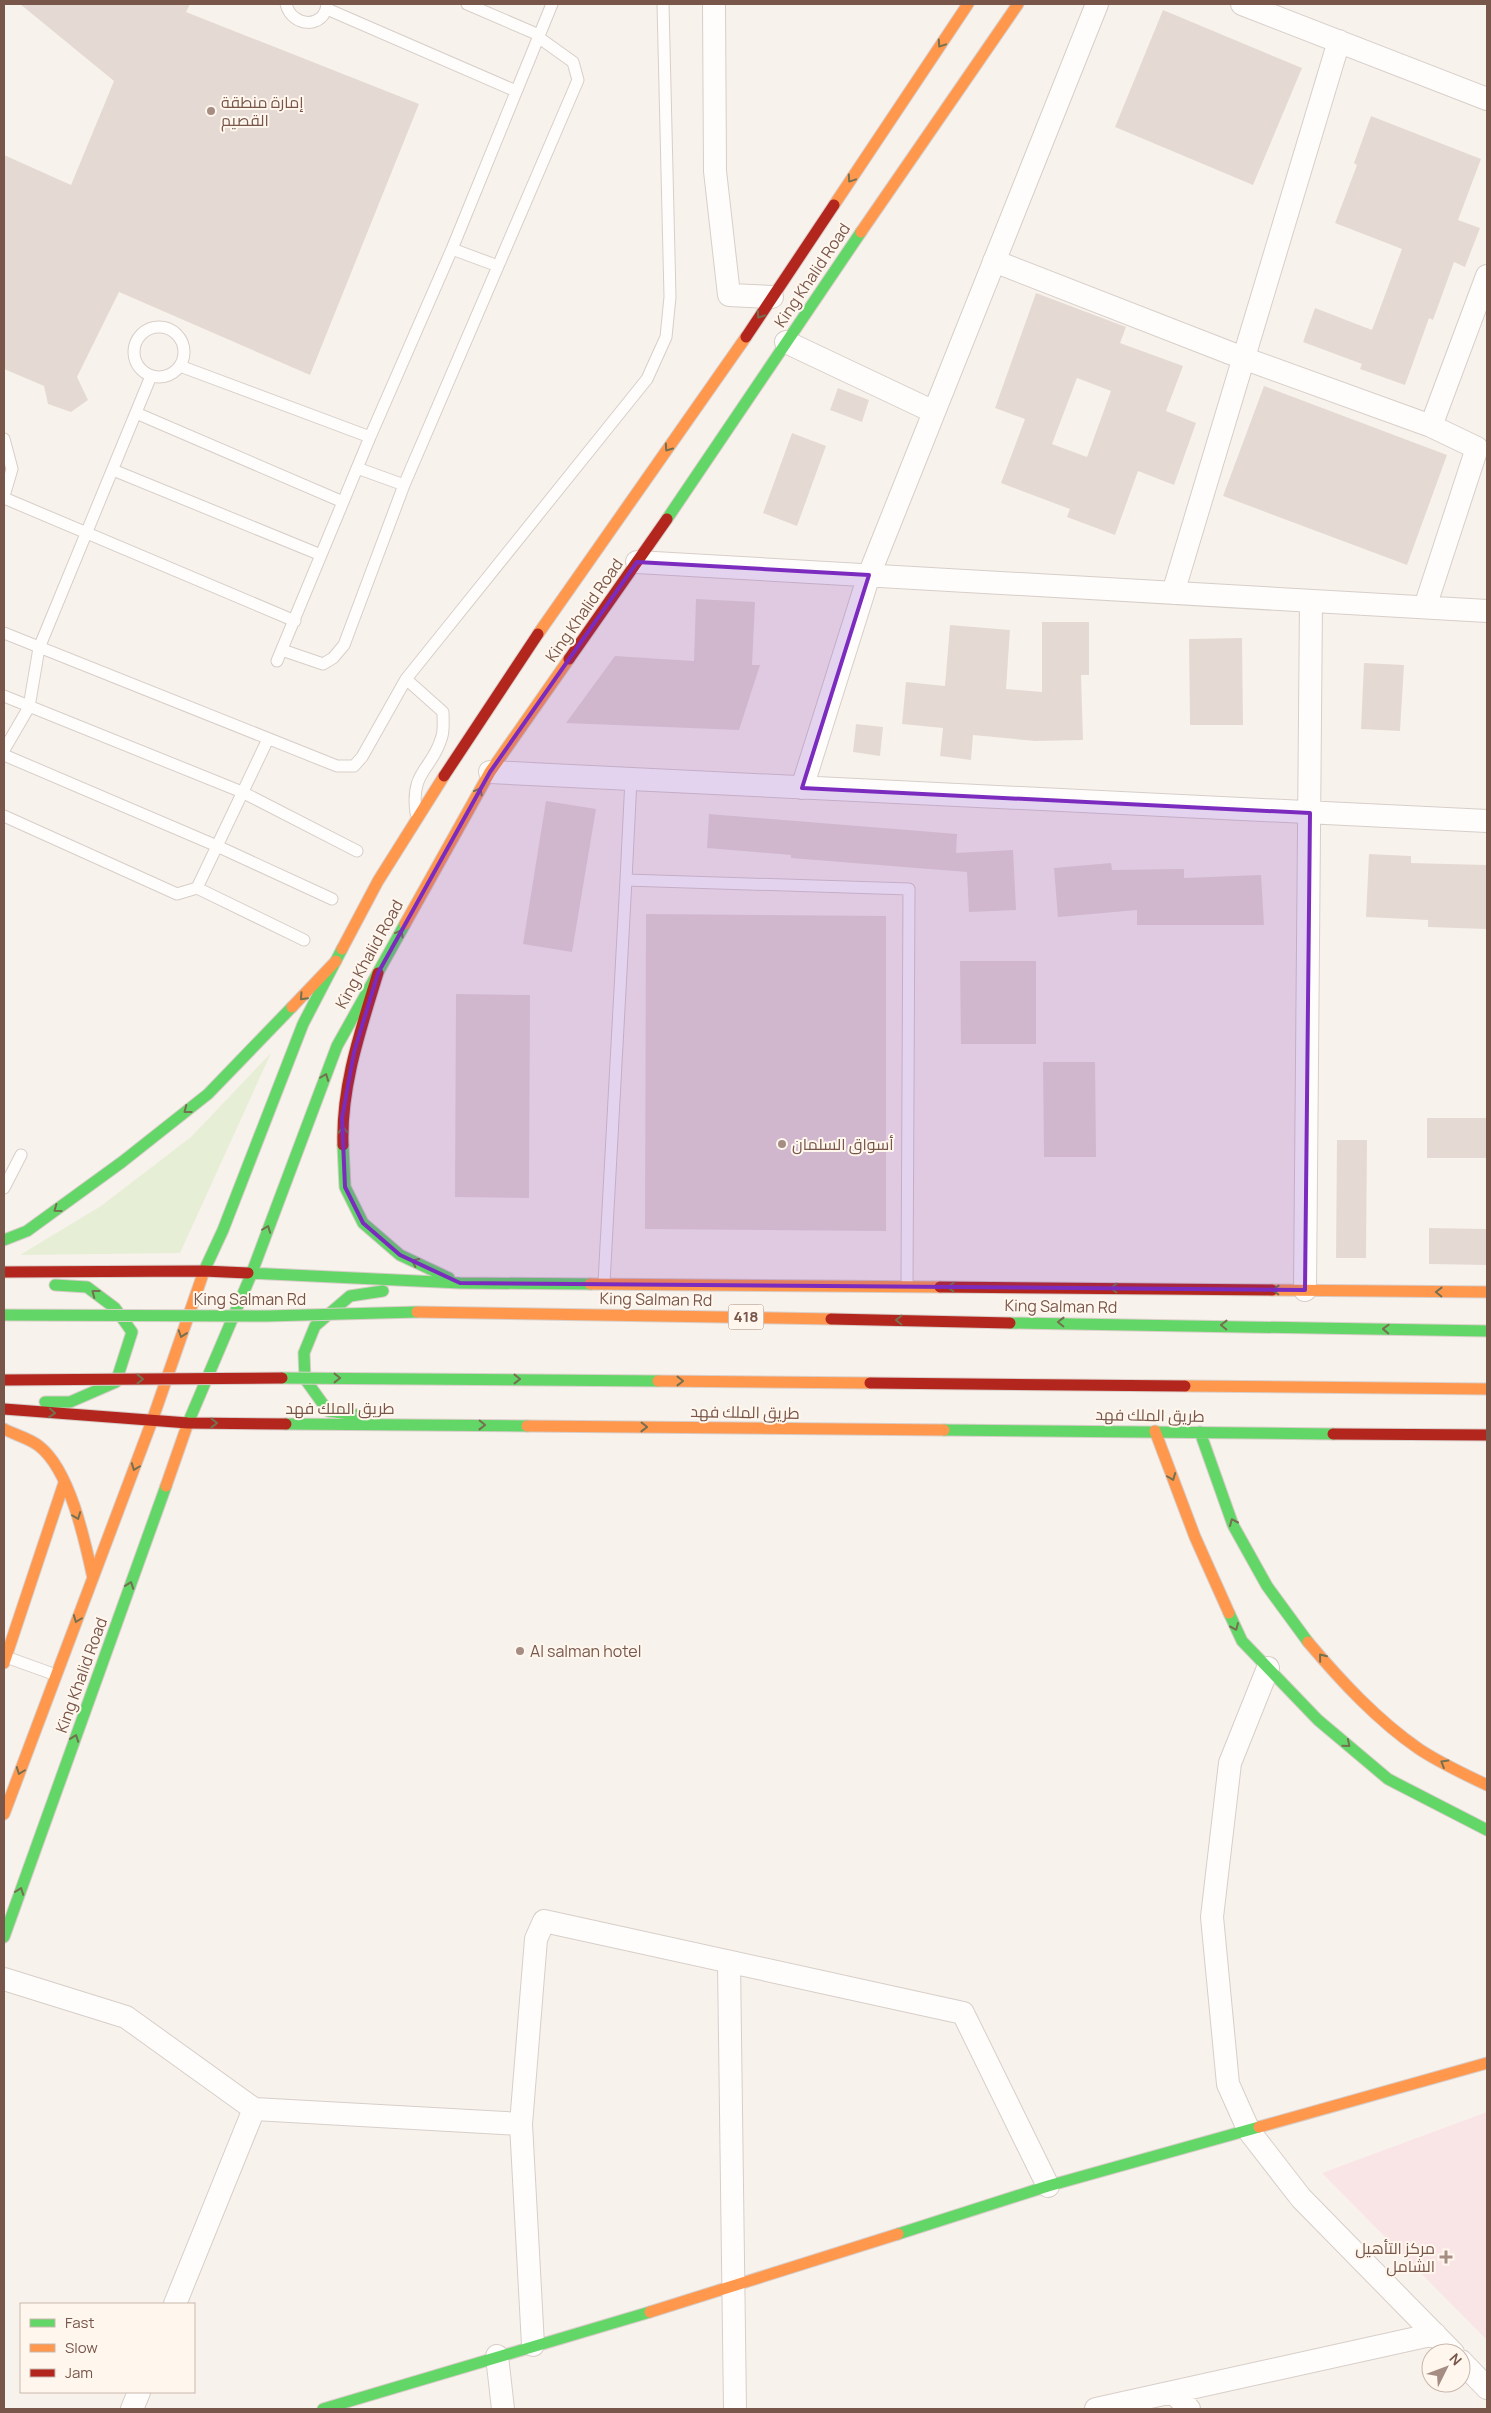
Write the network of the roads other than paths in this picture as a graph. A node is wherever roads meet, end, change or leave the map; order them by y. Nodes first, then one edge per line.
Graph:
1 (286, 4) edge
2 (467, 4) edge
3 (552, 4) edge
4 (663, 4) edge
5 (714, 4) edge
6 (968, 4) edge
7 (1018, 4) edge
8 (1098, 4) edge
9 (1242, 4) edge
10 (327, 6) edge
11 (539, 36) junction
12 (1339, 42) junction
13 (516, 91) junction
14 (1487, 99) edge
15 (452, 249) junction
16 (994, 261) junction
17 (498, 266) junction
18 (1487, 276) edge
19 (772, 297) junction
20 (1479, 324) edge
21 (786, 342) junction
22 (1243, 358) junction
23 (180, 366) junction
24 (151, 376) junction
25 (934, 412) junction
26 (136, 413) junction
27 (1432, 426) junction
28 (370, 436) junction
29 (4, 439) edge
30 (357, 468) junction
31 (113, 470) junction
32 (404, 485) junction
33 (4, 497) edge
34 (342, 502) junction
35 (87, 533) junction
36 (321, 555) junction
37 (637, 562) junction
38 (869, 575) junction
39 (1172, 593) junction
40 (1311, 601) junction
41 (1425, 608) junction
42 (1487, 611) edge
43 (295, 621) junction
44 (4, 633) edge
45 (39, 648) junction
46 (406, 679) junction
47 (4, 696) edge
48 (30, 707) junction
49 (268, 739) junction
50 (4, 750) edge
51 (4, 755) edge
52 (490, 772) junction
53 (631, 779) junction
54 (802, 788) junction
55 (242, 792) junction
56 (1310, 813) junction
57 (4, 816) edge
58 (417, 820) junction
59 (1487, 821) edge
60 (217, 846) junction
61 (357, 851) dead end
62 (626, 880) junction
63 (197, 888) junction
64 (332, 899) dead end
65 (304, 940) dead end
66 (336, 961) junction
67 (378, 973) junction
68 (21, 1155) dead end
69 (4, 1188) edge
70 (4, 1240) edge
71 (204, 1271) junction
72 (4, 1272) edge
73 (251, 1275) junction
74 (4, 1281) edge
75 (456, 1282) junction
76 (604, 1283) junction
77 (907, 1286) junction
78 (1305, 1290) junction
79 (1487, 1292) edge
80 (4, 1315) edge
81 (1487, 1331) edge
82 (4, 1380) edge
83 (1487, 1389) edge
84 (4, 1404) edge
85 (4, 1409) edge
86 (152, 1422) junction
87 (188, 1423) junction
88 (447, 1425) junction
89 (4, 1430) edge
90 (1155, 1431) junction
91 (1200, 1432) junction
92 (1487, 1434) edge
93 (64, 1483) junction
94 (93, 1578) junction
95 (4, 1659) edge
96 (1268, 1668) junction
97 (56, 1675) junction
98 (1487, 1785) edge
99 (4, 1814) edge
100 (1487, 1830) edge
101 (4, 1937) edge
102 (729, 1962) junction
103 (4, 1979) edge
104 (1487, 2063) edge
105 (254, 2110) junction
106 (521, 2124) junction
107 (1249, 2130) junction
108 (1048, 2186) junction
109 (733, 2286) junction
110 (175, 2303) edge
111 (1435, 2334) junction
112 (1444, 2343) edge
113 (533, 2345) junction
114 (497, 2356) junction
115 (1471, 2371) edge
116 (1487, 2388) edge
117 (1172, 2392) junction
118 (139, 2393) edge
119 (132, 2409) edge
120 (323, 2409) edge
121 (503, 2409) edge
122 (734, 2409) edge
123 (1096, 2409) edge
124 (1189, 2409) edge

1 - 10 lane
2 - 11 lane
3 - 11 lane
4 - 46 lane
5 - 19 street
6 -> 19 main road, King Khalid Road
7 - 21 main road, King Khalid Road
8 - 16 street
9 - 12 street
10 - 13 lane
11 - 13 lane
11 - 17 lane
12 - 14 street
12 - 22 street
13 - 15 lane
15 - 17 lane
15 - 28 lane
16 - 22 street
16 - 25 street
17 - 32 lane
18 - 20 street
19 -> 58 main road, King Khalid Road
20 - 27 street
21 - 25 street
21 - 37 main road, King Khalid Road
22 - 27 street
22 - 39 street
23 - 24 lane
23 - 24 lane
23 - 28 lane
24 - 26 lane
25 - 38 street
26 - 31 lane
26 - 34 lane
27 - 41 street
28 - 30 lane
29 - 33 lane
30 - 32 lane
30 - 34 lane
31 - 35 lane
31 - 36 lane
32 - 43 lane
33 - 35 lane
34 - 36 lane
35 - 43 lane
35 - 45 lane
36 - 43 lane
37 - 38 street
37 - 52 main road, King Khalid Road
38 - 39 street
38 - 54 street
39 - 40 street
40 - 41 street
40 - 56 street
41 - 42 street
44 - 45 lane
45 - 48 lane
45 - 49 lane
46 - 49 lane
46 - 58 lane
47 - 48 lane
48 - 50 lane
48 - 55 lane
49 - 55 lane
51 - 60 lane
52 - 53 street
67 -> 52 main road, King Khalid Road
53 - 54 street
53 - 62 lane
54 - 56 street
55 - 60 lane
55 - 61 lane
56 - 59 street
56 - 78 street
57 - 63 lane
58 - 66 main road, King Khalid Road
60 - 63 lane
60 - 64 lane
62 - 76 lane
62 - 77 lane
63 - 65 lane
66 -> 70 main road
66 - 71 main road, King Khalid Road
73 -> 67 main road, King Khalid Road
75 -> 67 main road
68 - 69 lane
71 - 72 main road
71 - 73 main road
71 -> 86 main road, King Khalid Road
73 - 75 main road
73 - 87 main road, King Khalid Road
84 -> 74 main road
75 - 76 main road
75 - 88 main road
76 - 77 main road
78 -> 77 main road
79 -> 78 main road
81 -> 80 main road, King Salman Rd / 418, bridge
82 -> 83 main road, bridge
85 -> 86 main road, طريق الملك فهد
86 - 87 main road, طريق الملك فهد
86 -> 94 main road, King Khalid Road
87 -> 88 main road, طريق الملك فهد
101 -> 87 main road, King Khalid Road
88 -> 90 main road, طريق الملك فهد
89 - 93 main road
90 - 91 main road, طريق الملك فهد
90 -> 96 main road
91 - 92 main road, طريق الملك فهد
98 -> 91 main road
93 -> 94 main road
93 - 95 main road
94 -> 97 main road, King Khalid Road
95 - 97 lane
96 -> 100 main road
96 - 107 street
97 -> 99 main road, King Khalid Road
102 - 106 street
102 - 108 street
102 - 109 street
103 - 105 street
104 - 107 main road
105 - 106 street
105 - 110 street
106 - 113 street
107 - 108 main road
107 - 111 street
108 - 109 main road
109 - 113 main road
109 - 122 street
111 - 112 street
111 - 117 street
113 - 114 main road
114 - 120 main road
114 - 121 street
115 - 116 street
117 - 123 street
117 - 124 street
118 - 119 street

